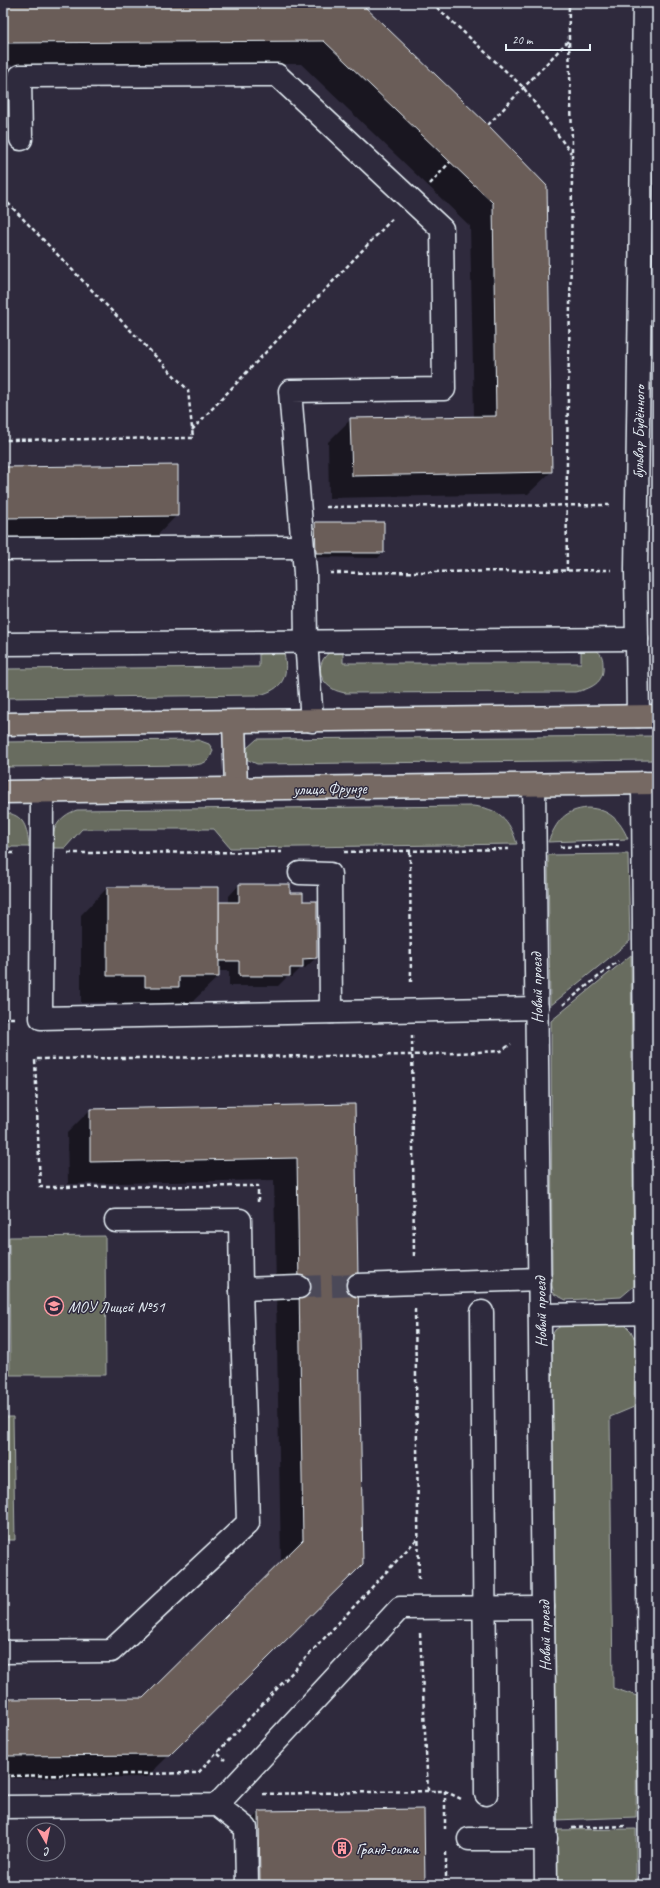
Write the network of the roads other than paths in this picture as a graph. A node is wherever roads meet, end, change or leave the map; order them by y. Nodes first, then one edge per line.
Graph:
1 (649, 6) edge
2 (21, 139) dead end
3 (302, 547) junction
4 (3, 549) edge
5 (637, 639) junction
6 (306, 641) junction
7 (3, 644) edge
8 (648, 716) edge
9 (312, 721) junction
10 (234, 722) junction
11 (3, 724) edge
12 (650, 783) edge
13 (534, 785) junction
14 (236, 789) junction
15 (42, 791) junction
16 (3, 792) edge
17 (300, 873) dead end
18 (537, 1008) junction
19 (331, 1012) junction
20 (116, 1221) dead end
21 (540, 1279) junction
22 (358, 1285) tunnel mouth
23 (299, 1287) tunnel mouth
24 (241, 1289) junction
25 (482, 1312) dead end
26 (651, 1313) edge
27 (540, 1315) junction
28 (484, 1607) junction
29 (543, 1607) junction
30 (653, 1624) edge
31 (3, 1652) edge
32 (653, 1791) edge
33 (486, 1794) dead end
34 (217, 1805) junction
35 (3, 1807) edge
36 (546, 1834) junction
37 (469, 1839) dead end
38 (247, 1885) edge
39 (546, 1885) edge
40 (650, 1885) edge

1 - 5 street, бульвар Будённого
2 - 3 street
3 - 4 street
3 - 6 street
5 - 6 street
5 - 8 street, бульвар Будённого
6 - 7 street
6 - 9 street
8 - 9 main road
9 - 10 main road
10 - 11 main road
10 - 14 main road
12 - 13 main road, улица Фрунзе
12 - 26 street
13 - 14 main road, улица Фрунзе
13 - 18 street, Новый проезд
14 - 15 main road, улица Фрунзе
15 - 16 main road, улица Фрунзе
15 - 19 street
17 - 19 street
18 - 19 street
18 - 21 street, Новый проезд
20 - 24 street
21 - 22 street
21 - 27 street, Новый проезд
23 - 24 street
24 - 31 street
25 - 28 street
26 - 27 street
26 - 30 street
27 - 29 street, Новый проезд
28 - 29 street
28 - 33 street
28 - 34 street
29 - 36 street, Новый проезд
30 - 32 street
32 - 40 street
34 - 35 street
34 - 38 street
36 - 37 street
36 - 39 street, Новый проезд

